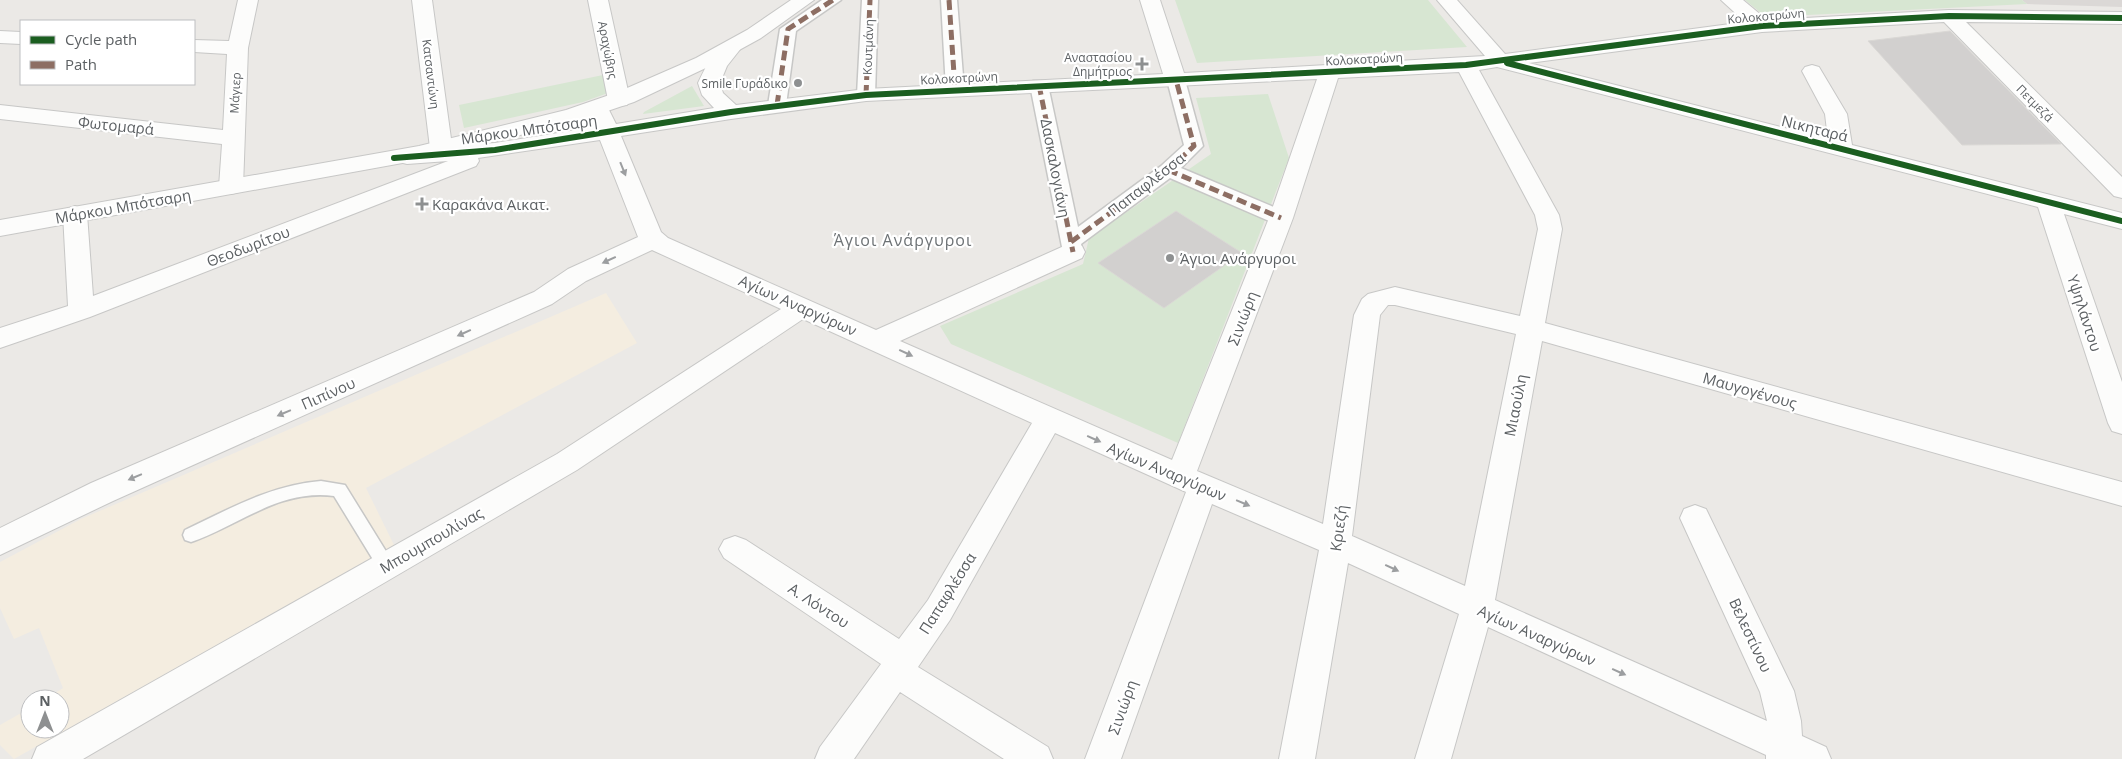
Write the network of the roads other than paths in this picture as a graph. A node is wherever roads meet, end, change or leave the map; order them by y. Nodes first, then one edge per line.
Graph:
1 (248, 0) edge
2 (422, 0) edge
3 (598, 0) edge
4 (804, 0) edge
5 (833, 0) edge
6 (870, 0) edge
7 (949, 0) edge
8 (1150, 0) edge
9 (1447, 0) edge
10 (1731, 0) edge
11 (1949, 16) junction
12 (2122, 18) edge
13 (1762, 26) junction
14 (0, 37) edge
15 (20, 38) edge
16 (195, 46) edge
17 (732, 46) junction
18 (238, 48) junction
19 (1501, 62) junction
20 (1466, 65) junction
21 (1330, 71) junction
22 (1812, 71) dead end
23 (1176, 80) junction
24 (1039, 85) junction
25 (954, 89) junction
26 (866, 95) junction
27 (609, 103) junction
28 (777, 105) junction
29 (0, 112) edge
30 (731, 112) junction
31 (607, 132) junction
32 (233, 138) junction
33 (441, 148) junction
34 (1841, 149) junction
35 (495, 150) junction
36 (394, 158) junction
37 (1168, 170) junction
38 (231, 187) junction
39 (2122, 191) edge
40 (2048, 202) junction
41 (75, 214) junction
42 (1281, 218) junction
43 (2122, 221) edge
44 (0, 228) edge
45 (653, 240) junction
46 (1072, 247) junction
47 (1376, 299) joint
48 (803, 307) junction
49 (81, 311) junction
50 (1530, 328) junction
51 (0, 338) edge
52 (878, 340) junction
53 (1049, 419) junction
54 (2122, 423) edge
55 (1192, 482) junction
56 (2122, 494) edge
57 (1695, 518) dead end
58 (191, 535) dead end
59 (0, 542) edge
60 (1336, 543) junction
61 (735, 549) dead end
62 (386, 566) junction
63 (1477, 608) junction
64 (899, 666) junction
65 (1794, 755) edge
66 (50, 759) edge
67 (833, 759) edge
68 (1035, 759) edge
69 (1103, 759) edge
70 (1297, 759) edge
71 (1433, 759) edge

1 - 18 street, Μάγιερ
2 - 33 street, Κατσαντώνη
3 - 27 street, Αραχώβης
4 - 17 street, Μάρκου Μπότσαρη
5 - 28 street
6 - 26 street, Κουτμάνη
7 - 25 street
8 - 23 street, Παπαφλέσσα
9 - 19 street
10 - 13 street
11 - 12 street, Κολοκοτρώνη
11 - 13 street, Κολοκοτρώνη
11 - 39 street, Πετμεζά
13 - 19 street, Κολοκοτρώνη
14 - 15 street
16 - 18 street
17 - 27 street, Μάρκου Μπότσαρη
17 - 30 street
18 - 32 street, Μάγιερ
19 - 20 street, Κολοκοτρώνη
19 - 34 street, Νικηταρά
20 - 21 street, Κολοκοτρώνη
20 - 50 street, Μιαούλη
21 - 23 street, Κολοκοτρώνη
21 - 42 street, Σινιώρη
22 - 34 street
23 - 24 street, Κολοκοτρώνη
23 - 37 street, Παπαφλέσσα
24 - 25 street, Κολοκοτρώνη
24 - 46 street, Δασκαλογιάνη
25 - 26 street, Κολοκοτρώνη
26 - 28 street, Κολοκοτρώνη
27 - 31 street
27 - 33 street, Μάρκου Μπότσαρη
28 - 30 street, Κολοκοτρώνη
29 - 32 street, Φωτομαρά
30 - 31 street, Κολοκοτρώνη
31 - 35 street, Μάρκου Μπότσαρη
31 -> 45 street
32 - 38 street, Μάγιερ
33 - 36 street, Μάρκου Μπότσαρη
34 - 40 street, Νικηταρά
35 - 36 street, Μάρκου Μπότσαρη
35 - 49 street, Θεοδωρίτου
36 - 38 street, Μάρκου Μπότσαρη
37 - 42 street
37 - 46 street, Παπαφλέσσα
38 - 41 street, Μάρκου Μπότσαρη
40 - 43 street, Νικηταρά
40 - 54 street, Υψηλάντου
41 - 44 street, Μάρκου Μπότσαρη
41 - 49 street
42 - 55 street, Σινιώρη
45 - 48 street, Αγίων Αναργύρων
45 -> 59 street, Πιπίνου
46 - 52 street, Παπαφλέσσα
47 - 50 street, Μαυγογένους
47 - 60 street, Κριεζή
48 - 52 street, Αγίων Αναργύρων
48 - 62 street, Μπουμπουλίνας
49 - 51 street, Θεοδωρίτου
50 - 56 street, Μαυγογένους
50 - 63 street, Μιαούλη
52 -> 53 street, Αγίων Αναργύρων
53 -> 55 street, Αγίων Αναργύρων
53 - 64 street, Παπαφλέσσα
55 -> 60 street, Αγίων Αναργύρων
55 - 69 street, Σινιώρη
57 - 65 street, Βελεστίνου
58 - 62 lane
60 -> 63 street, Αγίων Αναργύρων
60 - 70 street, Κριεζή
61 - 64 street, Α. Λόντου
62 - 66 street, Μπουμπουλίνας
63 -> 65 street, Αγίων Αναργύρων
63 - 71 street, Μιαούλη
64 - 67 street, Παπαφλέσσα
64 - 68 street, Α. Λόντου

